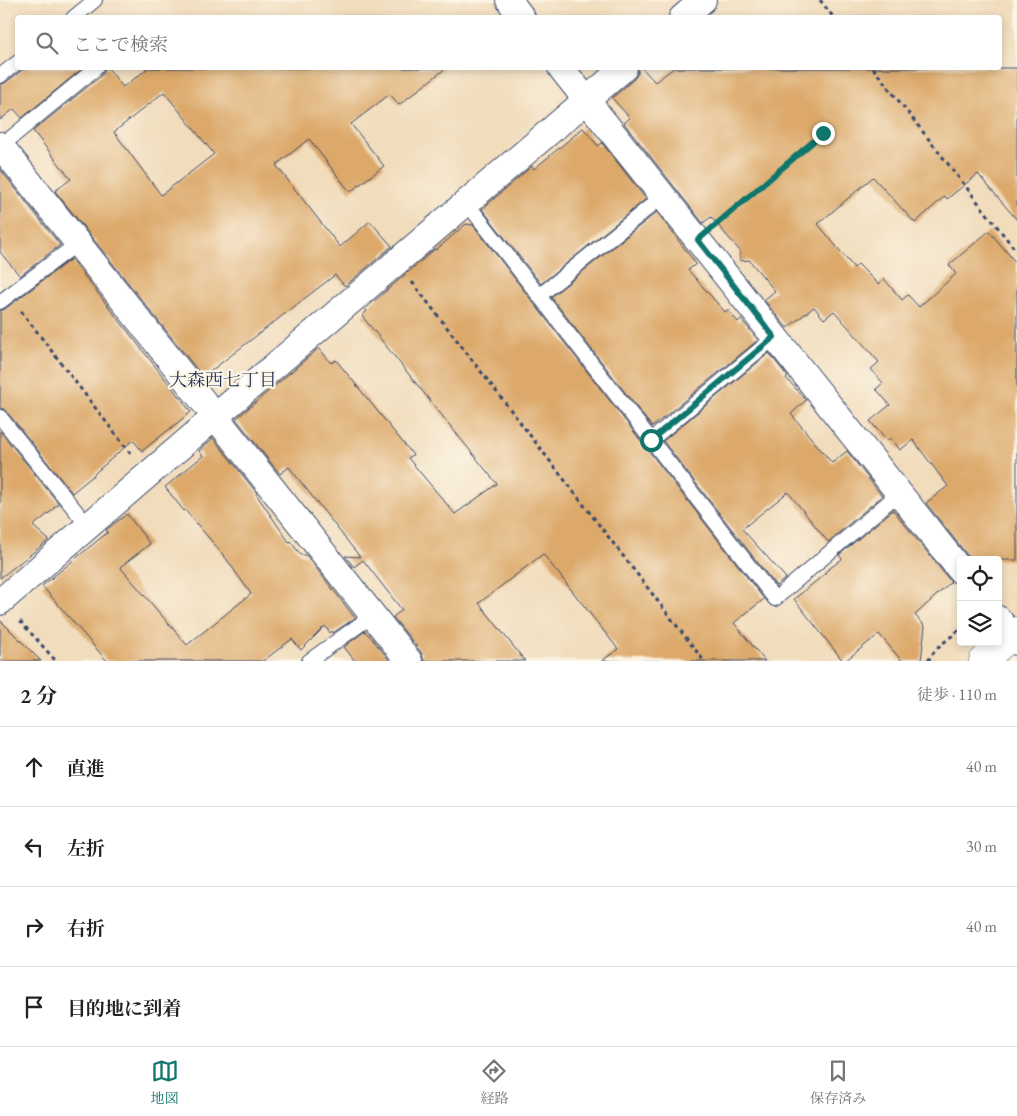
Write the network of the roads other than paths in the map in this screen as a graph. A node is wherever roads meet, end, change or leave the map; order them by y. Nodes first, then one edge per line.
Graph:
1 (95, 0) edge
2 (508, 0) edge
3 (703, 0) edge
4 (77, 15) edge
5 (520, 15) edge
6 (686, 15) edge
7 (15, 64) edge
8 (94, 70) edge
9 (563, 70) edge
10 (622, 70) edge
11 (0, 76) edge
12 (587, 100) junction
13 (0, 145) edge
14 (663, 196) junction
15 (466, 202) junction
16 (78, 243) junction
17 (539, 296) junction
18 (4, 299) edge
19 (774, 337) junction
20 (216, 416) junction
21 (0, 417) edge
22 (651, 440) junction
23 (899, 493) junction
24 (88, 526) junction
25 (957, 566) edge
26 (1, 600) edge
27 (373, 614) junction
28 (1011, 632) edge
29 (310, 661) edge
30 (410, 661) edge
31 (983, 661) edge

1 - 4 lane
2 - 5 street
3 - 6 street
7 - 11 lane
8 - 13 lane
9 - 12 street
10 - 12 street
12 - 14 street
12 - 15 street
13 - 16 street
14 - 17 lane
14 - 19 street
15 - 17 lane
15 - 20 street
16 - 18 lane
16 - 20 street
17 - 22 lane
19 - 22 lane
19 - 23 street
20 - 24 street
20 - 27 street
21 - 24 lane
22 - 23 lane
23 - 25 street
24 - 26 street
27 - 29 lane
27 - 30 street
28 - 31 main road

